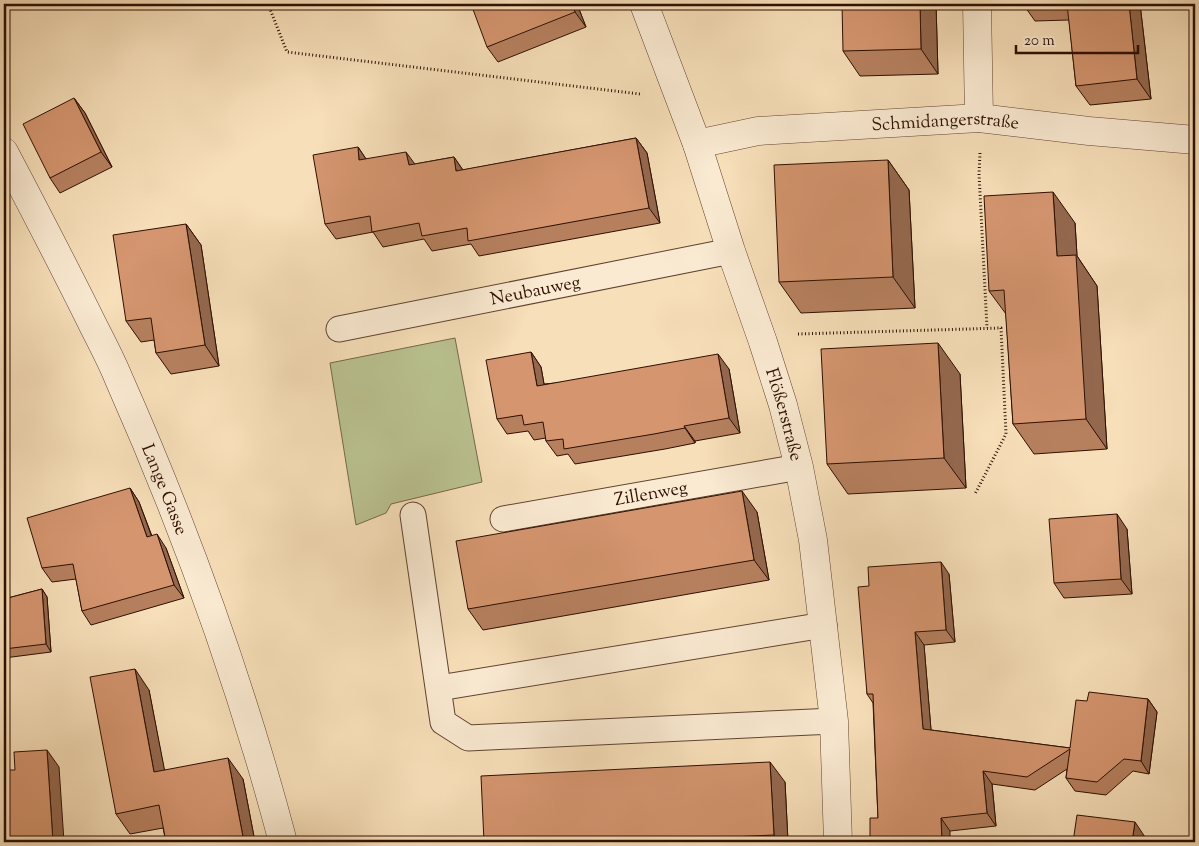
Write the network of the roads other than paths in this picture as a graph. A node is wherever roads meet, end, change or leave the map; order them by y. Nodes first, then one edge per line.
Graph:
1 (644, 4) edge
2 (978, 4) edge
3 (979, 118) junction
4 (1195, 140) edge
5 (697, 144) junction
6 (4, 152) edge
7 (731, 250) junction
8 (339, 329) dead end
9 (799, 468) junction
10 (413, 515) dead end
11 (503, 519) dead end
12 (824, 625) junction
13 (438, 688) junction
14 (834, 721) junction
15 (283, 842) edge
16 (838, 842) edge

1 - 5 street, Flößerstraße
2 - 3 street
3 - 4 street, Schmidangerstraße
3 - 5 street, Schmidangerstraße
5 - 7 street, Flößerstraße
6 - 15 street, Lange Gasse
7 - 8 lane, Neubauweg
7 - 9 street, Flößerstraße
9 - 11 lane, Zillenweg
9 - 12 street, Flößerstraße
10 - 13 lane
12 - 13 lane
12 - 14 street, Flößerstraße
13 - 14 lane
14 - 16 street, Flößerstraße

